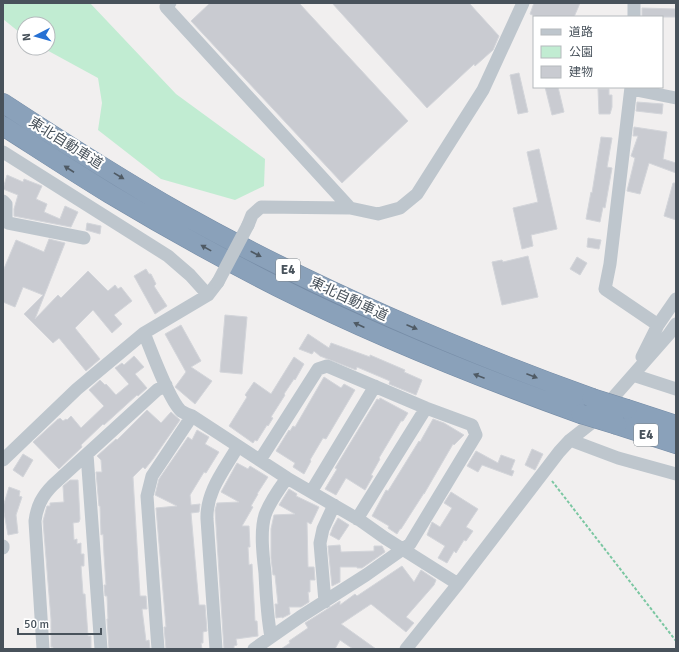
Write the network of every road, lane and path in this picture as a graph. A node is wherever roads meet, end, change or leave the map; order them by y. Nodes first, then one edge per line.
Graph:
1 (170, 3) edge
2 (523, 3) edge
3 (634, 3) edge
4 (634, 16) edge
5 (631, 88) edge
6 (676, 98) edge
7 (3, 103) edge
8 (3, 126) edge
9 (4, 157) edge
10 (3, 201) edge
11 (350, 208) junction
12 (84, 238) dead end
13 (208, 295) junction
14 (676, 299) edge
15 (676, 324) edge
16 (658, 325) junction
17 (144, 333) junction
18 (633, 375) junction
19 (166, 385) junction
20 (374, 386) junction
21 (676, 389) edge
22 (426, 408) junction
23 (192, 416) junction
24 (676, 425) edge
25 (570, 440) junction
26 (676, 444) edge
27 (238, 446) junction
28 (87, 454) junction
29 (3, 460) edge
30 (260, 460) junction
31 (544, 471) junction
32 (676, 474) edge
33 (287, 478) junction
34 (311, 492) junction
35 (334, 505) junction
36 (358, 519) junction
37 (404, 548) junction
38 (458, 584) junction
39 (325, 602) junction
40 (271, 637) junction
41 (676, 641) edge
42 (43, 649) edge
43 (101, 649) edge
44 (158, 649) edge
45 (216, 649) edge
46 (254, 649) edge
47 (406, 649) edge

1 - 11 street
2 - 11 street
3 - 4 street
5 - 6 street
5 - 16 street
7 -> 24 highway, 東北自動車道 / E4, bridge
26 -> 8 highway, 東北自動車道 / E4, bridge
9 - 13 street
10 - 12 street
11 - 13 street, bridge
13 - 17 street
14 - 16 street
15 - 18 street
16 - 18 street
17 - 19 street
17 - 29 street
18 - 21 street
18 - 25 street
19 - 23 street
19 - 28 street
20 - 22 street
20 - 30 street
20 - 34 street
22 - 36 street
22 - 37 street
23 - 27 street
23 - 44 street
25 - 31 street
25 - 32 street
27 - 30 street
27 - 45 street
28 - 42 street
28 - 43 street
30 - 33 street
31 - 38 street
31 - 41 path
33 - 34 street
33 - 40 street
34 - 35 street
35 - 36 street
35 - 39 street
36 - 37 street
37 - 38 street
37 - 39 street
38 - 47 street
39 - 40 street
40 - 46 street

